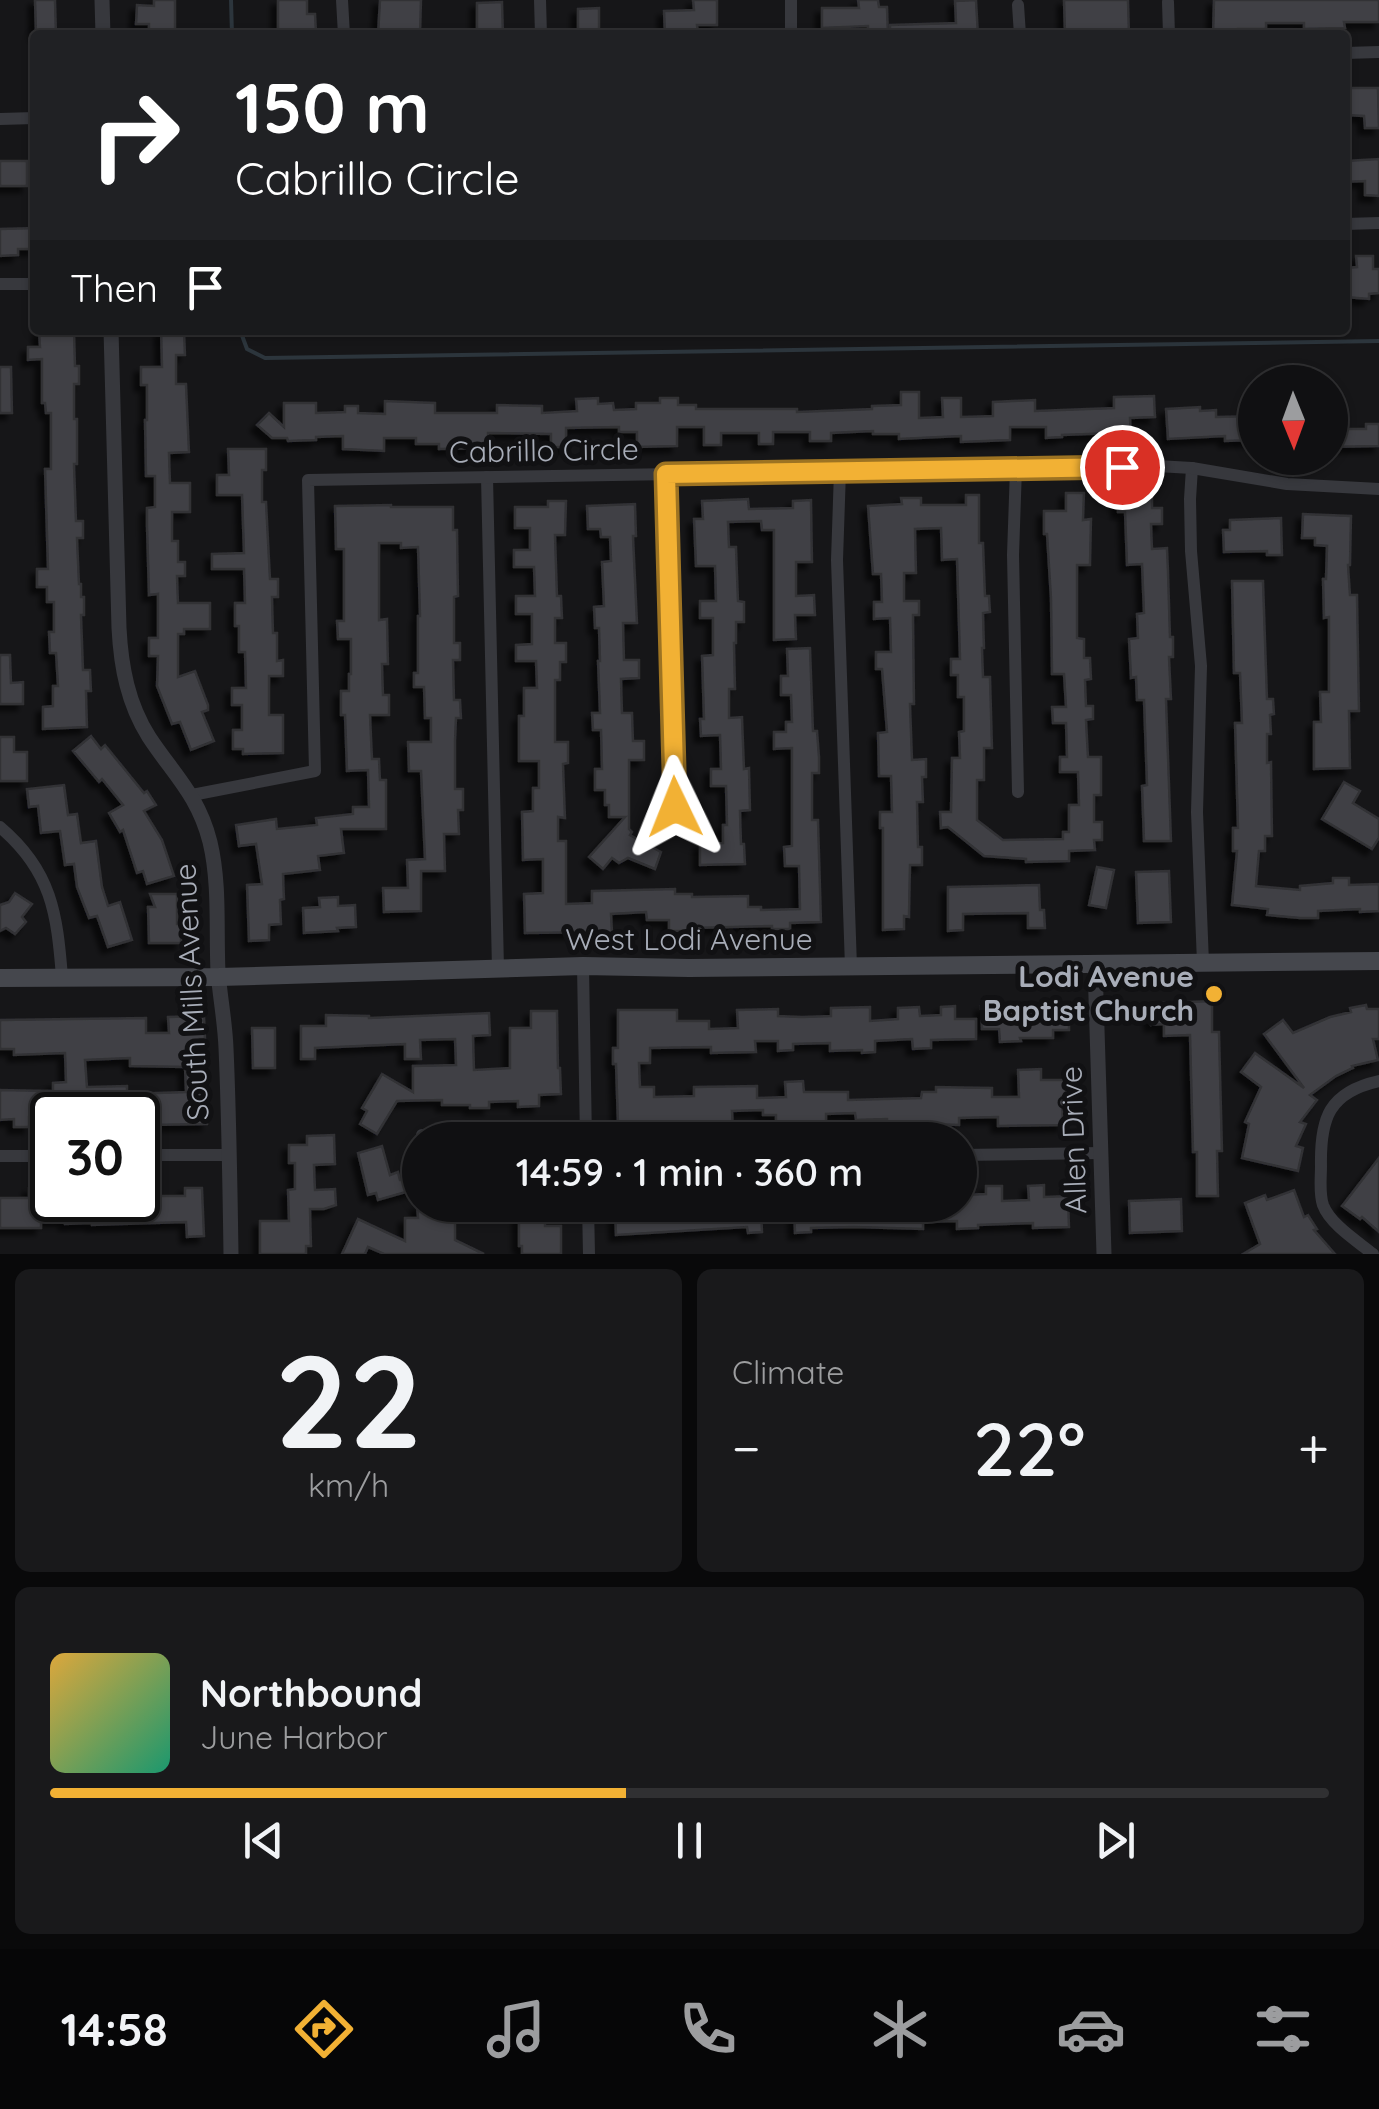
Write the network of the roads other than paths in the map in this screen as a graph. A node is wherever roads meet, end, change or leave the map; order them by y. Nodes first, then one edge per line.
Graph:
1 (102, 0) edge
2 (342, 0) edge
3 (540, 0) edge
4 (791, 0) edge
5 (1168, 2) edge
6 (1018, 6) dead end
7 (103, 30) edge
8 (344, 30) edge
9 (541, 30) edge
10 (791, 30) edge
11 (1020, 30) edge
12 (1169, 30) edge
13 (1379, 52) edge
14 (1350, 53) edge
15 (0, 118) edge
16 (30, 118) edge
17 (1379, 223) edge
18 (1350, 224) edge
19 (0, 284) edge
20 (30, 284) edge
21 (111, 335) edge
22 (1016, 468) junction
23 (1192, 468) junction
24 (840, 471) junction
25 (666, 474) junction
26 (486, 477) junction
27 (1379, 488) edge
28 (1018, 792) dead end
29 (192, 795) junction
30 (675, 807) dead end
31 (0, 827) edge
32 (1379, 960) edge
33 (1203, 963) junction
34 (1095, 965) junction
35 (584, 966) junction
36 (851, 967) junction
37 (498, 969) junction
38 (62, 977) junction
39 (218, 977) junction
40 (0, 978) edge
41 (1379, 1081) edge
42 (585, 1122) edge
43 (1102, 1153) junction
44 (229, 1154) junction
45 (160, 1155) edge
46 (977, 1155) edge
47 (0, 1156) edge
48 (30, 1156) edge
49 (588, 1222) edge
50 (232, 1254) edge
51 (589, 1254) edge
52 (1104, 1254) edge
53 (1372, 1254) edge

1 - 7 street
2 - 8 street
3 - 9 street
4 - 10 street
5 - 12 street
6 - 11 street
13 - 14 street
15 - 16 street
17 - 18 street
19 - 20 street
21 - 29 street, South Mills Avenue
22 - 23 street, Cabrillo Circle
22 - 24 street, Cabrillo Circle
22 - 28 street
23 - 27 street, Cabrillo Circle
23 - 33 street
24 - 25 street, Cabrillo Circle
24 - 36 street
25 - 26 street, Cabrillo Circle
25 - 30 street
26 - 29 street, Cabrillo Circle
26 - 37 street
29 - 39 street, South Mills Avenue
31 - 38 street
32 - 33 main road, West Lodi Avenue
33 - 34 main road, West Lodi Avenue
34 - 36 main road, West Lodi Avenue
34 - 43 street, Allen Drive
35 - 36 main road, West Lodi Avenue
35 - 37 main road, West Lodi Avenue
35 - 42 street
37 - 39 main road, West Lodi Avenue
38 - 39 main road, West Lodi Avenue
38 - 40 main road, West Lodi Avenue
39 - 44 street, South Mills Avenue
41 - 53 street
43 - 46 street
43 - 52 street, Allen Drive
44 - 45 street
44 - 50 street, South Mills Avenue
47 - 48 street
49 - 51 street

